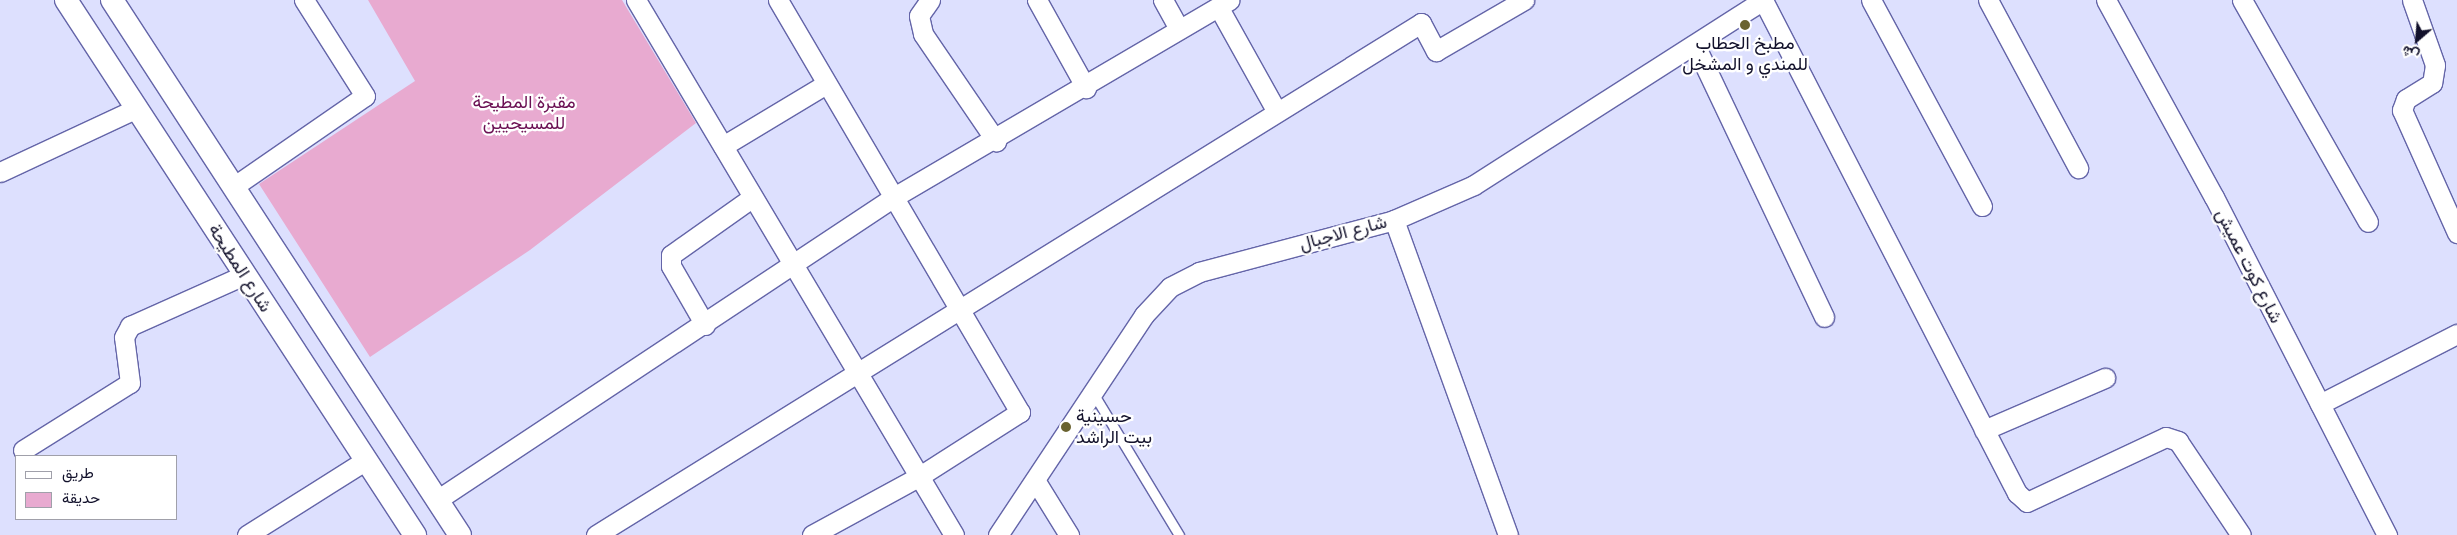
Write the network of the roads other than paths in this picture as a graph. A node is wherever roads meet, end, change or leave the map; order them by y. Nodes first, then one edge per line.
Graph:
1 (66, 0) edge
2 (112, 0) edge
3 (304, 0) edge
4 (636, 0) edge
5 (778, 0) edge
6 (930, 0) edge
7 (1037, 0) edge
8 (1163, 0) edge
9 (1524, 0) edge
10 (1763, 0) edge
11 (1871, 0) edge
12 (1988, 0) edge
13 (2106, 0) edge
14 (2242, 0) edge
15 (2412, 0) edge
16 (1224, 4) edge
17 (1179, 29) junction
18 (1695, 45) junction
19 (826, 84) junction
20 (1086, 88) junction
21 (135, 109) junction
22 (1277, 112) junction
23 (996, 141) junction
24 (723, 146) junction
25 (2078, 168) dead end
26 (0, 172) edge
27 (233, 187) junction
28 (894, 197) junction
29 (753, 198) junction
30 (1982, 206) dead end
31 (1394, 220) junction
32 (2368, 222) dead end
33 (2457, 233) edge
34 (794, 266) junction
35 (244, 275) junction
36 (961, 306) junction
37 (1824, 317) dead end
38 (705, 325) junction
39 (2457, 334) edge
40 (855, 371) junction
41 (2105, 378) dead end
42 (1093, 393) junction
43 (2320, 404) junction
44 (1984, 430) junction
45 (23, 450) dead end
46 (366, 460) junction
47 (920, 476) junction
48 (1035, 480) junction
49 (437, 500) junction
50 (814, 534) edge
51 (247, 535) edge
52 (415, 535) edge
53 (460, 535) edge
54 (596, 535) edge
55 (954, 535) edge
56 (998, 535) edge
57 (1069, 535) edge
58 (1179, 535) edge
59 (1508, 535) edge
60 (2241, 535) edge
61 (2387, 535) edge

1 - 21 street, شارع المطيحة
2 - 27 street
3 - 27 street
4 - 24 street
5 - 19 street
6 - 23 street
7 - 20 street
8 - 17 street
9 - 22 street
10 - 18 street, شارع الاجبال
10 - 44 street
11 - 30 street
12 - 25 street
13 - 43 street, شارع كوت عميش
14 - 32 street
15 - 33 street
16 - 17 street
16 - 22 street
17 - 20 street
18 - 31 street, شارع الاجبال
18 - 37 street
19 - 24 street
19 - 28 street
20 - 23 street
21 - 26 street
21 - 35 street, شارع المطيحة
22 - 36 street
23 - 28 street
24 - 29 street
27 - 49 street
28 - 34 street
28 - 36 street
29 - 34 street
29 - 38 street
31 - 42 street, شارع الاجبال
31 - 59 street
34 - 38 street
34 - 40 street
35 - 45 street
35 - 46 street, شارع المطيحة
36 - 40 street
36 - 47 street
38 - 49 street
39 - 43 street
40 - 47 street
40 - 54 street
41 - 44 street
42 - 48 street, شارع الاجبال
42 - 58 lane
43 - 61 street, شارع كوت عميش
44 - 60 street
46 - 51 street
46 - 52 street, شارع المطيحة
47 - 50 street
47 - 55 street
48 - 56 street, شارع الاجبال
48 - 57 street
49 - 53 street

